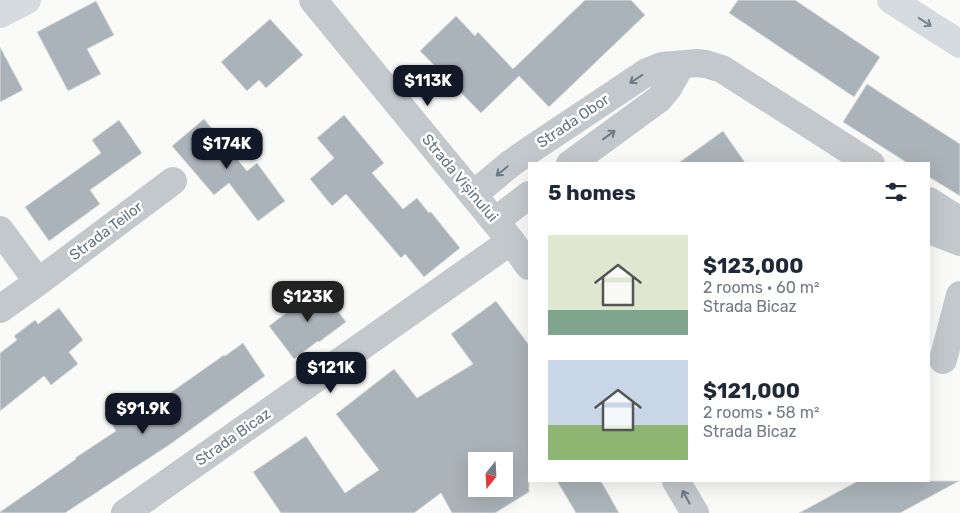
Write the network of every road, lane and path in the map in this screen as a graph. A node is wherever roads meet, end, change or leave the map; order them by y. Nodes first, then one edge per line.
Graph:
1 (27, 0) edge
2 (312, 0) edge
3 (891, 0) edge
4 (0, 14) edge
5 (960, 44) edge
6 (681, 65) junction
7 (573, 162) edge
8 (868, 162) edge
9 (173, 181) dead end
10 (473, 195) junction
11 (528, 196) edge
12 (930, 202) edge
13 (960, 221) edge
14 (0, 230) edge
15 (930, 230) edge
16 (503, 231) junction
17 (960, 242) edge
18 (528, 265) edge
19 (38, 282) junction
20 (960, 295) edge
21 (0, 309) edge
22 (943, 360) dead end
23 (677, 482) edge
24 (126, 513) edge
25 (695, 513) edge

1 - 4 main road
2 - 10 street, Strada Vișinului
3 -> 5 main road
7 -> 6 street, Strada Obor
6 - 8 street, Strada Obor
6 -> 10 street, Strada Obor
9 - 19 street, Strada Teilor
10 - 16 street, Strada Vișinului
11 - 16 street
12 - 13 street
14 - 19 street
15 - 17 street
16 - 18 street, Strada Vișinului
16 - 24 street, Strada Bicaz
19 - 21 street, Strada Teilor
20 - 22 street
25 -> 23 street

